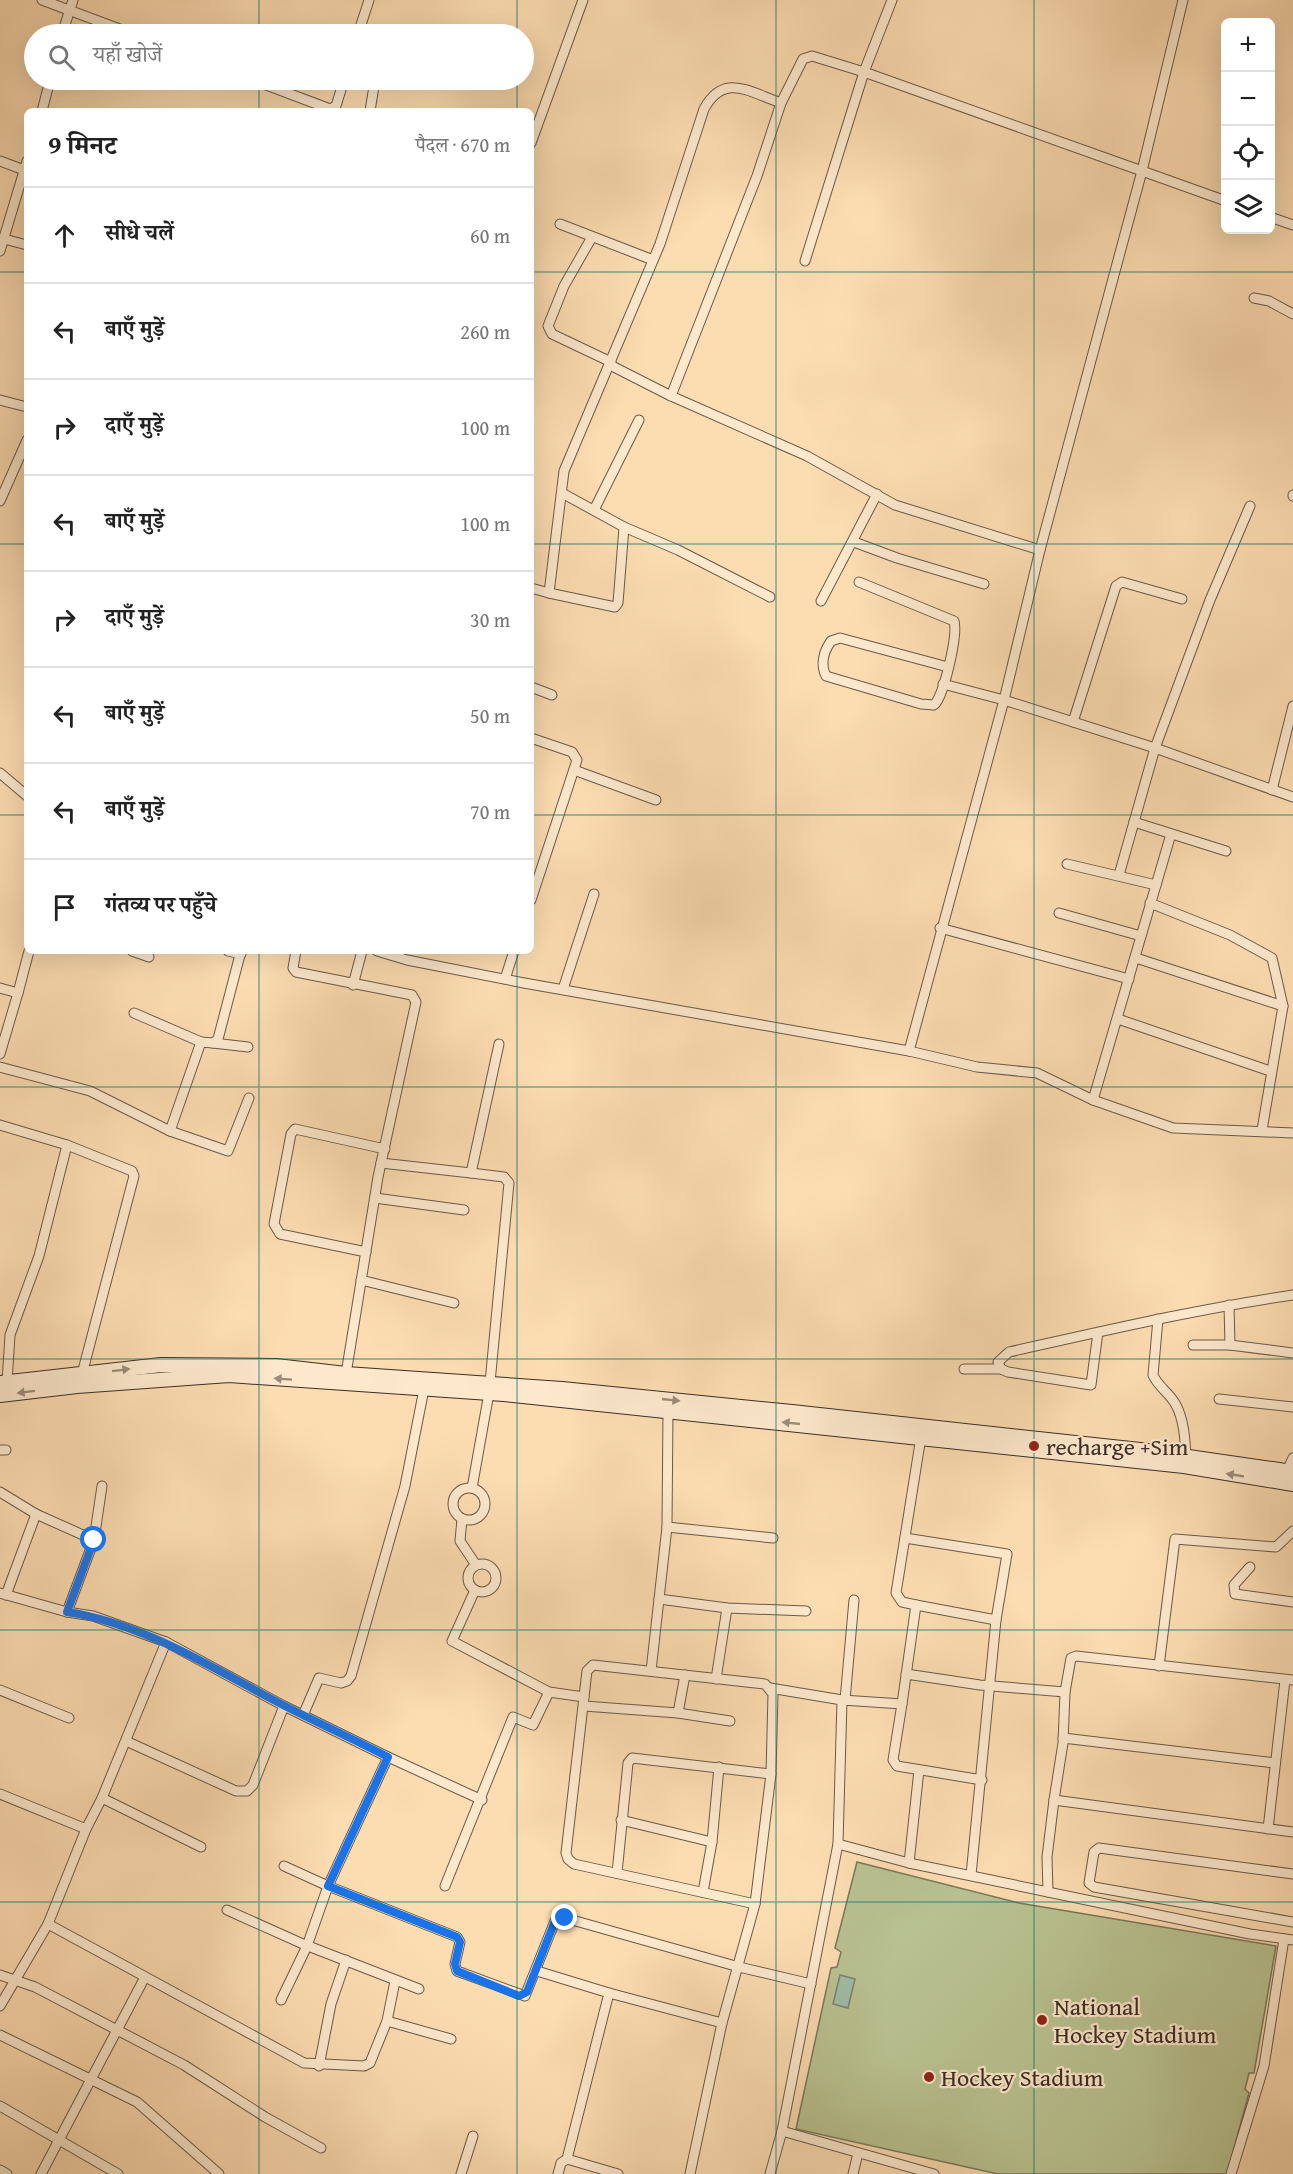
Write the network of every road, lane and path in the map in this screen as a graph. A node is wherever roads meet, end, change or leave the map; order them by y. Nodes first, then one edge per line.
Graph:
1 (42, 0) edge
2 (72, 0) edge
3 (369, 0) edge
4 (584, 0) edge
5 (892, 0) edge
6 (1184, 0) edge
7 (69, 10) junction
8 (65, 24) edge
9 (106, 24) edge
10 (361, 24) edge
11 (864, 72) junction
12 (47, 90) edge
13 (280, 90) edge
14 (341, 90) edge
15 (373, 90) edge
16 (781, 104) junction
17 (43, 108) edge
18 (327, 108) edge
19 (332, 108) edge
20 (370, 108) edge
21 (534, 135) edge
22 (0, 161) edge
23 (24, 166) edge
24 (1142, 171) junction
25 (24, 173) edge
26 (1221, 199) edge
27 (1275, 219) edge
28 (560, 224) dead end
29 (1293, 225) edge
30 (592, 237) junction
31 (4, 239) junction
32 (24, 244) edge
33 (0, 251) edge
34 (653, 260) junction
35 (805, 261) dead end
36 (1254, 298) dead end
37 (1293, 314) edge
38 (611, 364) junction
39 (671, 396) junction
40 (0, 400) edge
41 (24, 406) edge
42 (639, 420) dead end
43 (24, 447) edge
44 (562, 493) junction
45 (877, 494) junction
46 (0, 501) edge
47 (1250, 506) dead end
48 (594, 510) junction
49 (624, 527) junction
50 (854, 542) junction
51 (1040, 550) junction
52 (858, 582) dead end
53 (984, 584) dead end
54 (534, 589) edge
55 (549, 593) junction
56 (771, 597) dead end
57 (1182, 599) dead end
58 (821, 601) dead end
59 (948, 667) junction
60 (943, 684) junction
61 (534, 688) edge
62 (552, 695) dead end
63 (1004, 700) junction
64 (1293, 706) edge
65 (1073, 723) junction
66 (534, 739) edge
67 (1155, 748) junction
68 (574, 770) junction
69 (0, 773) edge
70 (1272, 790) junction
71 (24, 793) edge
72 (1293, 797) edge
73 (656, 800) dead end
74 (1134, 822) junction
75 (1171, 834) junction
76 (1226, 851) dead end
77 (1067, 864) dead end
78 (1119, 875) junction
79 (534, 880) edge
80 (1156, 885) junction
81 (594, 894) dead end
82 (1150, 903) junction
83 (1059, 913) dead end
84 (940, 928) junction
85 (1141, 936) junction
86 (28, 954) edge
87 (140, 954) edge
88 (241, 954) edge
89 (295, 954) edge
90 (361, 954) edge
91 (387, 954) edge
92 (513, 954) edge
93 (149, 957) dead end
94 (1136, 958) junction
95 (505, 979) junction
96 (1129, 979) junction
97 (353, 985) junction
98 (0, 988) edge
99 (563, 989) junction
100 (18, 993) junction
101 (1283, 1006) junction
102 (134, 1013) dead end
103 (1118, 1018) junction
104 (201, 1042) junction
105 (213, 1043) junction
106 (499, 1044) dead end
107 (248, 1047) dead end
108 (909, 1051) junction
109 (0, 1054) edge
110 (0, 1067) edge
111 (1270, 1071) junction
112 (249, 1098) dead end
113 (1093, 1100) junction
114 (0, 1125) edge
115 (1262, 1130) junction
116 (170, 1131) junction
117 (1293, 1133) edge
118 (67, 1146) junction
119 (384, 1149) junction
120 (381, 1163) junction
121 (471, 1173) junction
122 (375, 1198) junction
123 (464, 1210) dead end
124 (366, 1252) junction
125 (362, 1280) junction
126 (1293, 1295) edge
127 (454, 1303) dead end
128 (1229, 1305) junction
129 (1158, 1319) junction
130 (1098, 1332) junction
131 (1193, 1345) dead end
132 (1230, 1345) junction
133 (1293, 1353) edge
134 (964, 1369) dead end
135 (1001, 1369) junction
136 (82, 1374) junction
137 (345, 1379) junction
138 (2, 1387) edge
139 (489, 1388) junction
140 (424, 1389) junction
141 (1219, 1399) dead end
142 (1293, 1407) edge
143 (668, 1411) junction
144 (921, 1437) junction
145 (1186, 1456) junction
146 (1291, 1467) edge
147 (1293, 1484) edge
148 (102, 1486) dead end
149 (472, 1488) junction
150 (0, 1492) edge
151 (36, 1514) junction
152 (462, 1519) junction
153 (667, 1527) junction
154 (1293, 1531) edge
155 (773, 1538) dead end
156 (905, 1538) junction
157 (94, 1540) junction
158 (476, 1564) junction
159 (1250, 1567) dead end
160 (475, 1590) junction
161 (3, 1594) edge
162 (659, 1599) junction
163 (854, 1600) dead end
164 (1293, 1602) edge
165 (916, 1605) junction
166 (727, 1608) junction
167 (806, 1611) dead end
168 (67, 1612) junction
169 (996, 1620) junction
170 (166, 1642) junction
171 (1159, 1666) junction
172 (651, 1671) junction
173 (906, 1674) junction
174 (685, 1675) junction
175 (716, 1679) junction
176 (1289, 1680) edge
177 (992, 1685) junction
178 (770, 1688) junction
179 (0, 1690) edge
180 (549, 1692) junction
181 (1065, 1692) junction
182 (843, 1700) junction
183 (584, 1702) junction
184 (902, 1704) junction
185 (284, 1706) junction
186 (304, 1713) junction
187 (678, 1713) junction
188 (69, 1718) dead end
189 (730, 1721) dead end
190 (1063, 1738) junction
191 (126, 1741) junction
192 (388, 1757) junction
193 (1275, 1763) junction
194 (719, 1767) junction
195 (919, 1770) junction
196 (771, 1774) junction
197 (982, 1780) junction
198 (0, 1794) edge
199 (102, 1798) junction
200 (482, 1800) junction
201 (1054, 1800) junction
202 (621, 1820) junction
203 (86, 1829) junction
204 (1268, 1829) junction
205 (1293, 1832) edge
206 (712, 1842) junction
207 (838, 1844) junction
208 (201, 1848) dead end
209 (909, 1863) junction
210 (284, 1866) dead end
211 (616, 1873) junction
212 (971, 1875) junction
213 (1293, 1875) edge
214 (328, 1886) junction
215 (446, 1886) dead end
216 (703, 1892) junction
217 (1048, 1892) junction
218 (755, 1904) junction
219 (227, 1910) dead end
220 (1268, 1918) junction
221 (1293, 1922) edge
222 (48, 1924) junction
223 (1266, 1936) junction
224 (1288, 1939) edge
225 (307, 1946) junction
226 (346, 1960) junction
227 (739, 1967) junction
228 (537, 1971) junction
229 (0, 1975) edge
230 (145, 1977) junction
231 (395, 1981) junction
232 (15, 1982) junction
233 (811, 1983) junction
234 (419, 1989) dead end
235 (609, 1993) junction
236 (281, 2000) dead end
237 (0, 2006) edge
238 (387, 2021) junction
239 (722, 2023) junction
240 (118, 2031) junction
241 (0, 2035) edge
242 (451, 2039) dead end
243 (319, 2066) junction
244 (91, 2079) junction
245 (0, 2106) edge
246 (782, 2131) junction
247 (473, 2136) dead end
248 (58, 2141) junction
249 (321, 2148) dead end
250 (858, 2153) junction
251 (567, 2159) junction
252 (0, 2170) edge
253 (7, 2174) edge
254 (41, 2174) edge
255 (118, 2174) edge
256 (219, 2174) edge
257 (461, 2174) edge
258 (558, 2174) edge
259 (618, 2174) edge
260 (690, 2174) edge
261 (770, 2174) edge
262 (853, 2174) edge
263 (934, 2174) edge
264 (1231, 2174) edge

1 - 7 street
2 - 7 street
3 - 10 street
4 - 21 street
5 - 11 street
6 - 24 street
7 - 8 street
7 - 9 street
11 - 16 street
11 - 24 street
11 - 35 street
12 - 17 street
13 - 18 street
14 - 19 street
15 - 20 street
16 - 34 street
16 - 39 street
22 - 23 street
24 - 26 street
24 - 51 street
25 - 31 street
27 - 29 street
28 - 30 street
30 - 34 street
30 - 38 street
31 - 32 street
31 - 33 street
34 - 38 street
36 - 37 street
38 - 39 street
38 - 44 street
39 - 45 street
40 - 41 street
42 - 48 street
43 - 46 street
44 - 48 street
44 - 55 street
45 - 50 street
45 - 51 street
47 - 67 street
48 - 49 street
49 - 55 street
49 - 56 street
50 - 53 street
50 - 58 street
51 - 63 street
52 - 59 street
54 - 55 street
57 - 65 street
59 - 60 street
59 - 60 street
60 - 63 street
61 - 62 street
63 - 65 street
63 - 84 street
64 - 70 street
65 - 67 street
66 - 68 street
67 - 70 street
67 - 74 street
68 - 73 street
68 - 79 street
69 - 71 street
70 - 72 street
74 - 75 street
74 - 78 street
75 - 76 street
75 - 80 street
77 - 78 street
78 - 80 street
80 - 82 street
81 - 99 street
82 - 85 street
82 - 101 street
83 - 85 street
84 - 96 street
84 - 108 street
85 - 94 street
86 - 100 street
87 - 93 street
88 - 105 street
89 - 97 street
90 - 97 street
91 - 95 street
92 - 95 street
94 - 96 street
94 - 101 street
95 - 99 street
96 - 103 street
97 - 119 street
98 - 100 street
99 - 108 street
100 - 109 street
101 - 111 street
102 - 104 street
103 - 111 street
103 - 113 street
104 - 105 street
104 - 116 street
105 - 107 street
106 - 121 street
108 - 113 street
110 - 116 street
111 - 115 street
112 - 116 street
113 - 115 street
114 - 118 street
115 - 117 street
118 - 136 street
118 - 138 street
119 - 120 street
119 - 124 street
120 - 121 street
120 - 122 street
121 - 139 street
122 - 123 street
122 - 124 street
124 - 125 street
125 - 127 street
125 - 137 street
126 - 128 street
128 - 129 street
128 - 132 street
129 - 130 street
129 - 145 street
130 - 135 street
130 - 135 street
131 - 132 street
132 - 133 street
134 - 135 street
136 -> 137 street
136 - 138 street
137 -> 138 street
137 - 139 street
137 - 140 street
139 - 140 street
139 - 143 street
139 -> 145 street
139 - 149 street
140 - 186 street
141 - 142 street
144 -> 143 street
143 - 153 street
147 -> 144 street
144 - 156 street
145 - 146 street
148 - 157 street
149 - 152 street
149 - 152 street
150 - 151 street
151 - 157 street
151 - 161 street
152 - 158 street
153 - 155 street
153 - 162 street
154 - 171 street
156 - 165 street
156 - 169 street
157 - 168 street
158 - 160 street
158 - 160 street
159 - 164 street
160 - 180 street
161 - 168 street
162 - 166 street
162 - 172 street
163 - 182 street
165 - 169 street
165 - 173 street
166 - 167 street
166 - 175 street
168 - 170 street
169 - 177 street
170 - 185 street
170 - 191 street
171 - 176 street
171 - 181 street
172 - 174 street
172 - 183 street
173 - 177 street
173 - 184 street
174 - 175 street
174 - 187 street
175 - 178 street
176 - 193 street
177 - 181 street
177 - 197 street
178 - 182 street
178 - 196 street
179 - 188 street
180 - 183 street
180 - 200 street
181 - 190 street
182 - 184 street
182 - 207 street
183 - 187 street
183 - 211 street
184 - 195 street
185 - 186 street
185 - 191 street
186 - 192 street
187 - 189 street
190 - 193 street
190 - 201 street
191 - 199 street
192 - 200 street
192 - 214 street
193 - 204 street
194 - 196 street
194 - 202 street
194 - 206 street
195 - 197 street
195 - 209 street
196 - 218 street
197 - 212 street
198 - 203 street
199 - 203 street
199 - 208 street
200 - 215 street
201 - 204 street
201 - 217 street
202 - 206 street
202 - 211 street
203 - 222 street
204 - 205 street
206 - 216 street
207 - 209 street
207 - 233 street
209 - 212 street
210 - 214 street
211 - 216 street
212 - 217 street
213 - 220 street
214 - 225 street
214 - 228 street
216 - 218 street
217 - 223 street
218 - 227 street
219 - 225 street
220 - 221 street
220 - 223 street
222 - 230 street
222 - 232 street
223 - 224 street
224 - 264 street
225 - 226 street
225 - 236 street
226 - 231 street
226 - 243 street
227 - 228 street
227 - 233 street
227 - 239 street
228 - 235 street
229 - 232 street
230 - 240 street
230 - 243 street
231 - 234 street
231 - 238 street
232 - 237 street
232 - 240 street
233 - 246 street
235 - 239 street
235 - 251 street
238 - 242 street
238 - 243 street
239 - 260 street
240 - 244 street
240 - 249 street
241 - 244 street
244 - 248 street
244 - 256 street
245 - 248 street
246 - 250 street
246 - 261 street
247 - 257 street
248 - 254 street
248 - 255 street
250 - 262 street
250 - 263 street
251 - 258 street
251 - 259 street
252 - 253 street

